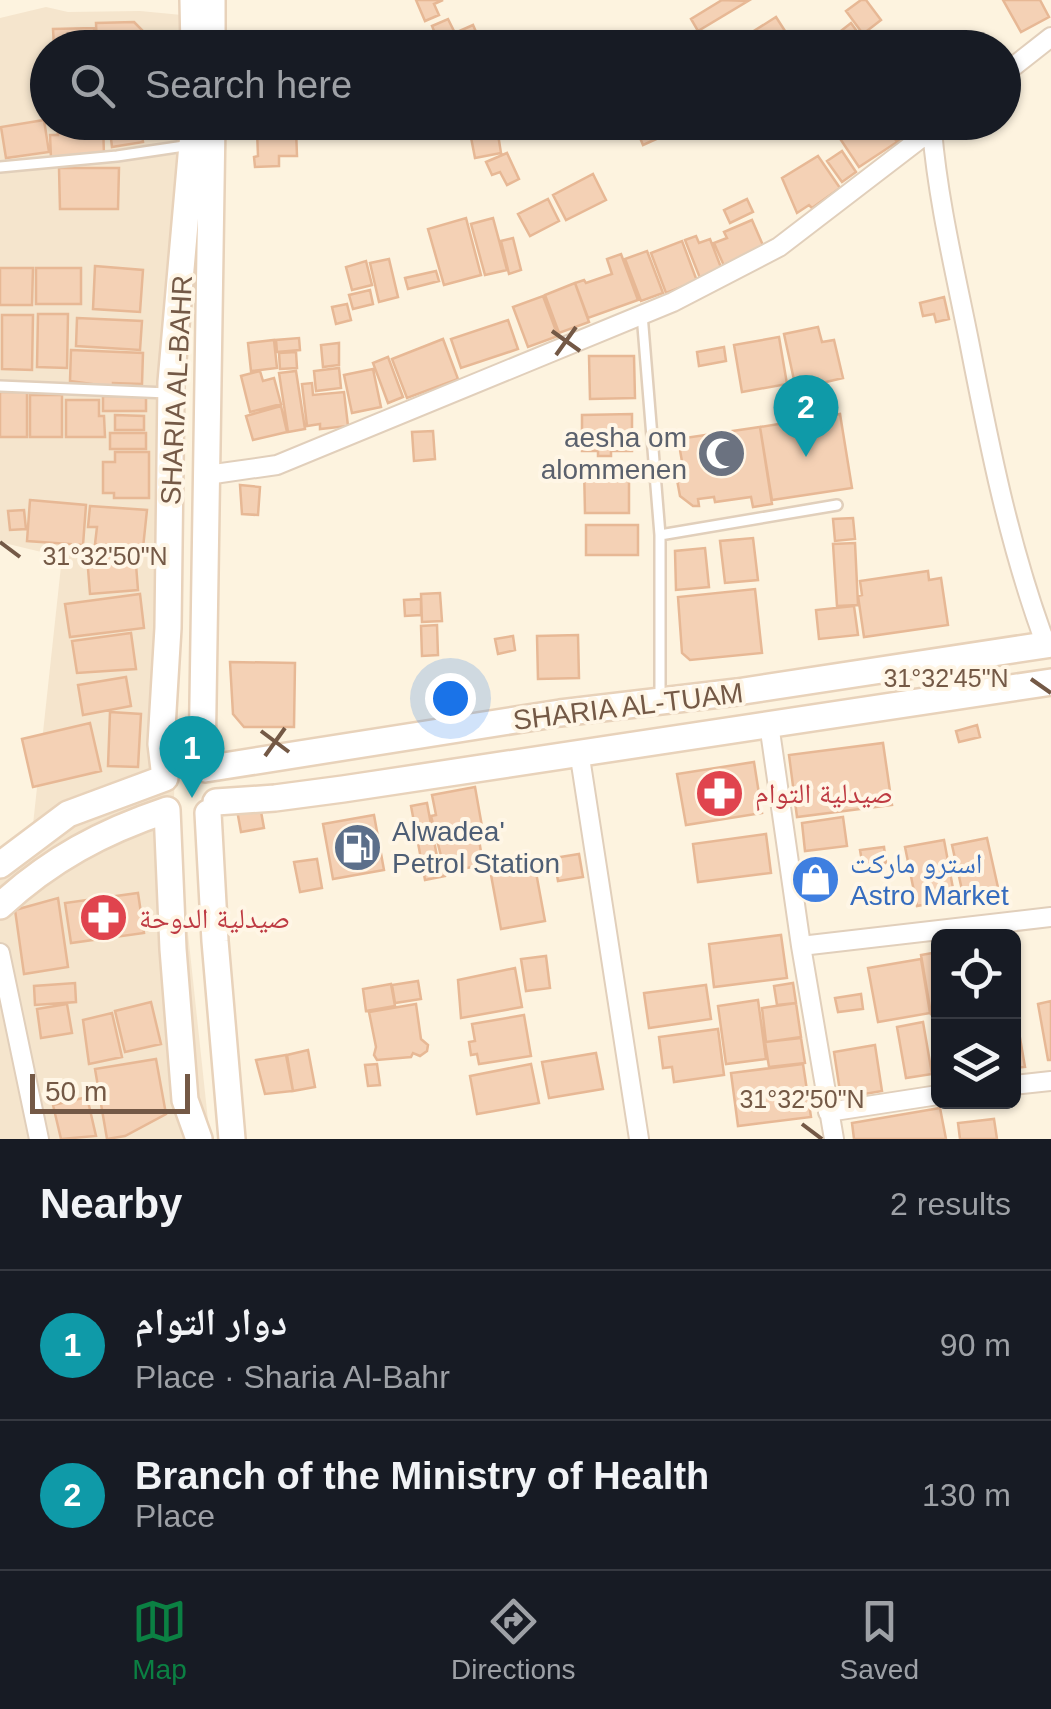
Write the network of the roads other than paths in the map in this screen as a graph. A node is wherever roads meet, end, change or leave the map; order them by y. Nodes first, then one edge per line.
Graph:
1 (192, 0) edge
2 (212, 0) edge
3 (193, 30) edge
4 (212, 30) edge
5 (1051, 38) edge
6 (1021, 61) edge
7 (171, 140) edge
8 (193, 140) edge
9 (212, 140) edge
10 (919, 140) edge
11 (937, 140) edge
12 (0, 167) edge
13 (642, 314) junction
14 (0, 386) edge
15 (171, 394) junction
16 (207, 475) junction
17 (838, 505) dead end
18 (660, 536) junction
19 (1048, 644) edge
20 (1051, 682) edge
21 (660, 700) junction
22 (768, 724) junction
23 (580, 751) junction
24 (204, 768) junction
25 (212, 807) junction
26 (167, 810) junction
27 (0, 865) edge
28 (0, 906) edge
29 (1051, 917) edge
30 (801, 946) junction
31 (0, 953) edge
32 (1051, 1080) edge
33 (1021, 1084) edge
34 (931, 1096) edge
35 (828, 1112) junction
36 (39, 1139) edge
37 (199, 1139) edge
38 (232, 1139) edge
39 (639, 1139) edge
40 (834, 1139) edge

1 - 3 main road
2 - 4 main road
5 - 6 street
7 - 12 lane
8 - 15 main road, SHARIA AL-BAHR
9 - 16 main road, SHARIA AL-BAHR
10 - 13 street
11 - 19 street
13 - 16 street
13 - 18 lane
14 - 15 lane
15 - 27 main road, SHARIA AL-BAHR
16 - 24 main road, SHARIA AL-BAHR
17 - 18 lane
18 - 21 lane
19 - 21 main road, SHARIA AL-TUAM
20 - 22 main road, SHARIA AL-TUAM
21 - 24 main road, SHARIA AL-TUAM
22 - 23 main road, SHARIA AL-TUAM
22 - 30 street
23 - 25 main road, SHARIA AL-TUAM
23 - 39 street
24 - 25 main road
24 - 26 main road
25 - 26 main road
25 - 38 main road
26 - 28 main road
26 - 37 main road
29 - 30 street
30 - 35 street
31 - 36 street
32 - 33 street
34 - 35 street
35 - 40 street

